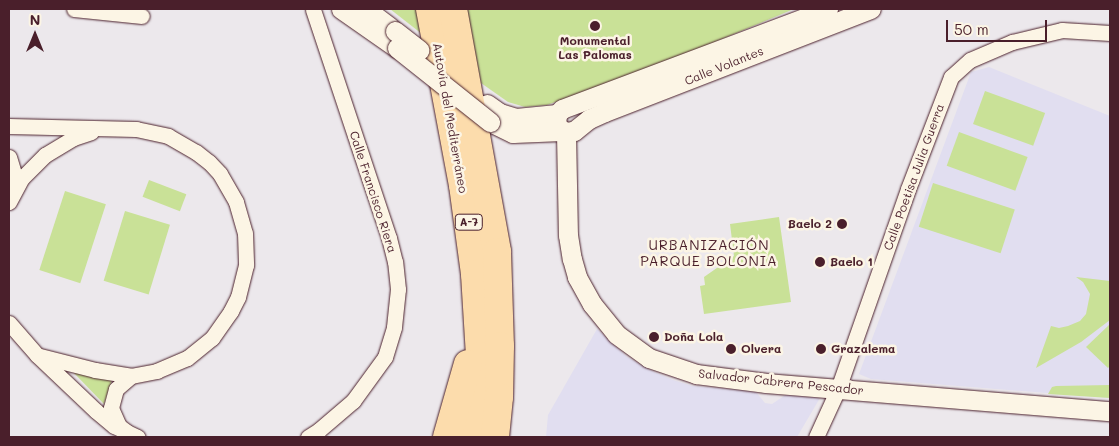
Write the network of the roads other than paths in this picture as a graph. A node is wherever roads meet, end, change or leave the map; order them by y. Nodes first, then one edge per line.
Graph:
1 (74, 9) edge
2 (313, 9) edge
3 (341, 9) edge
4 (430, 9) edge
5 (453, 9) edge
6 (871, 9) edge
7 (365, 10) edge
8 (834, 13) edge
9 (142, 16) dead end
10 (1110, 33) edge
11 (396, 39) junction
12 (567, 122) junction
13 (9, 126) edge
14 (120, 128) junction
15 (9, 156) edge
16 (11, 197) edge
17 (489, 312) junction
18 (9, 323) edge
19 (37, 355) junction
20 (131, 376) junction
21 (838, 389) junction
22 (1110, 411) edge
23 (133, 435) edge
24 (308, 437) edge
25 (447, 437) edge
26 (474, 437) edge
27 (495, 437) edge
28 (510, 437) edge
29 (816, 437) edge

1 - 9 street
2 - 24 street, Calle Francisco Riera
3 - 11 street
4 - 17 highway, Autovía del Mediterráneo / A-7
5 - 17 highway, Autovía del Mediterráneo / A-7
6 - 8 street, Calle Volantes
7 - 11 street
8 - 12 street, Calle Volantes
10 - 21 street, Calle Poetisa Julia Guerra
11 - 12 street, bridge
12 - 21 street, Salvador Cabrera Pescador
13 - 14 street
14 - 16 street
14 - 20 street
15 - 16 street
17 - 25 highway
17 - 26 highway, Autovía del Mediterráneo / A-7
17 - 27 highway, Autovía del Mediterráneo / A-7
17 - 28 highway
18 - 19 street
19 - 20 street
19 - 23 street
20 - 23 street
21 - 22 street, Salvador Cabrera Pescador
21 - 29 street, Calle Poetisa Julia Guerra

